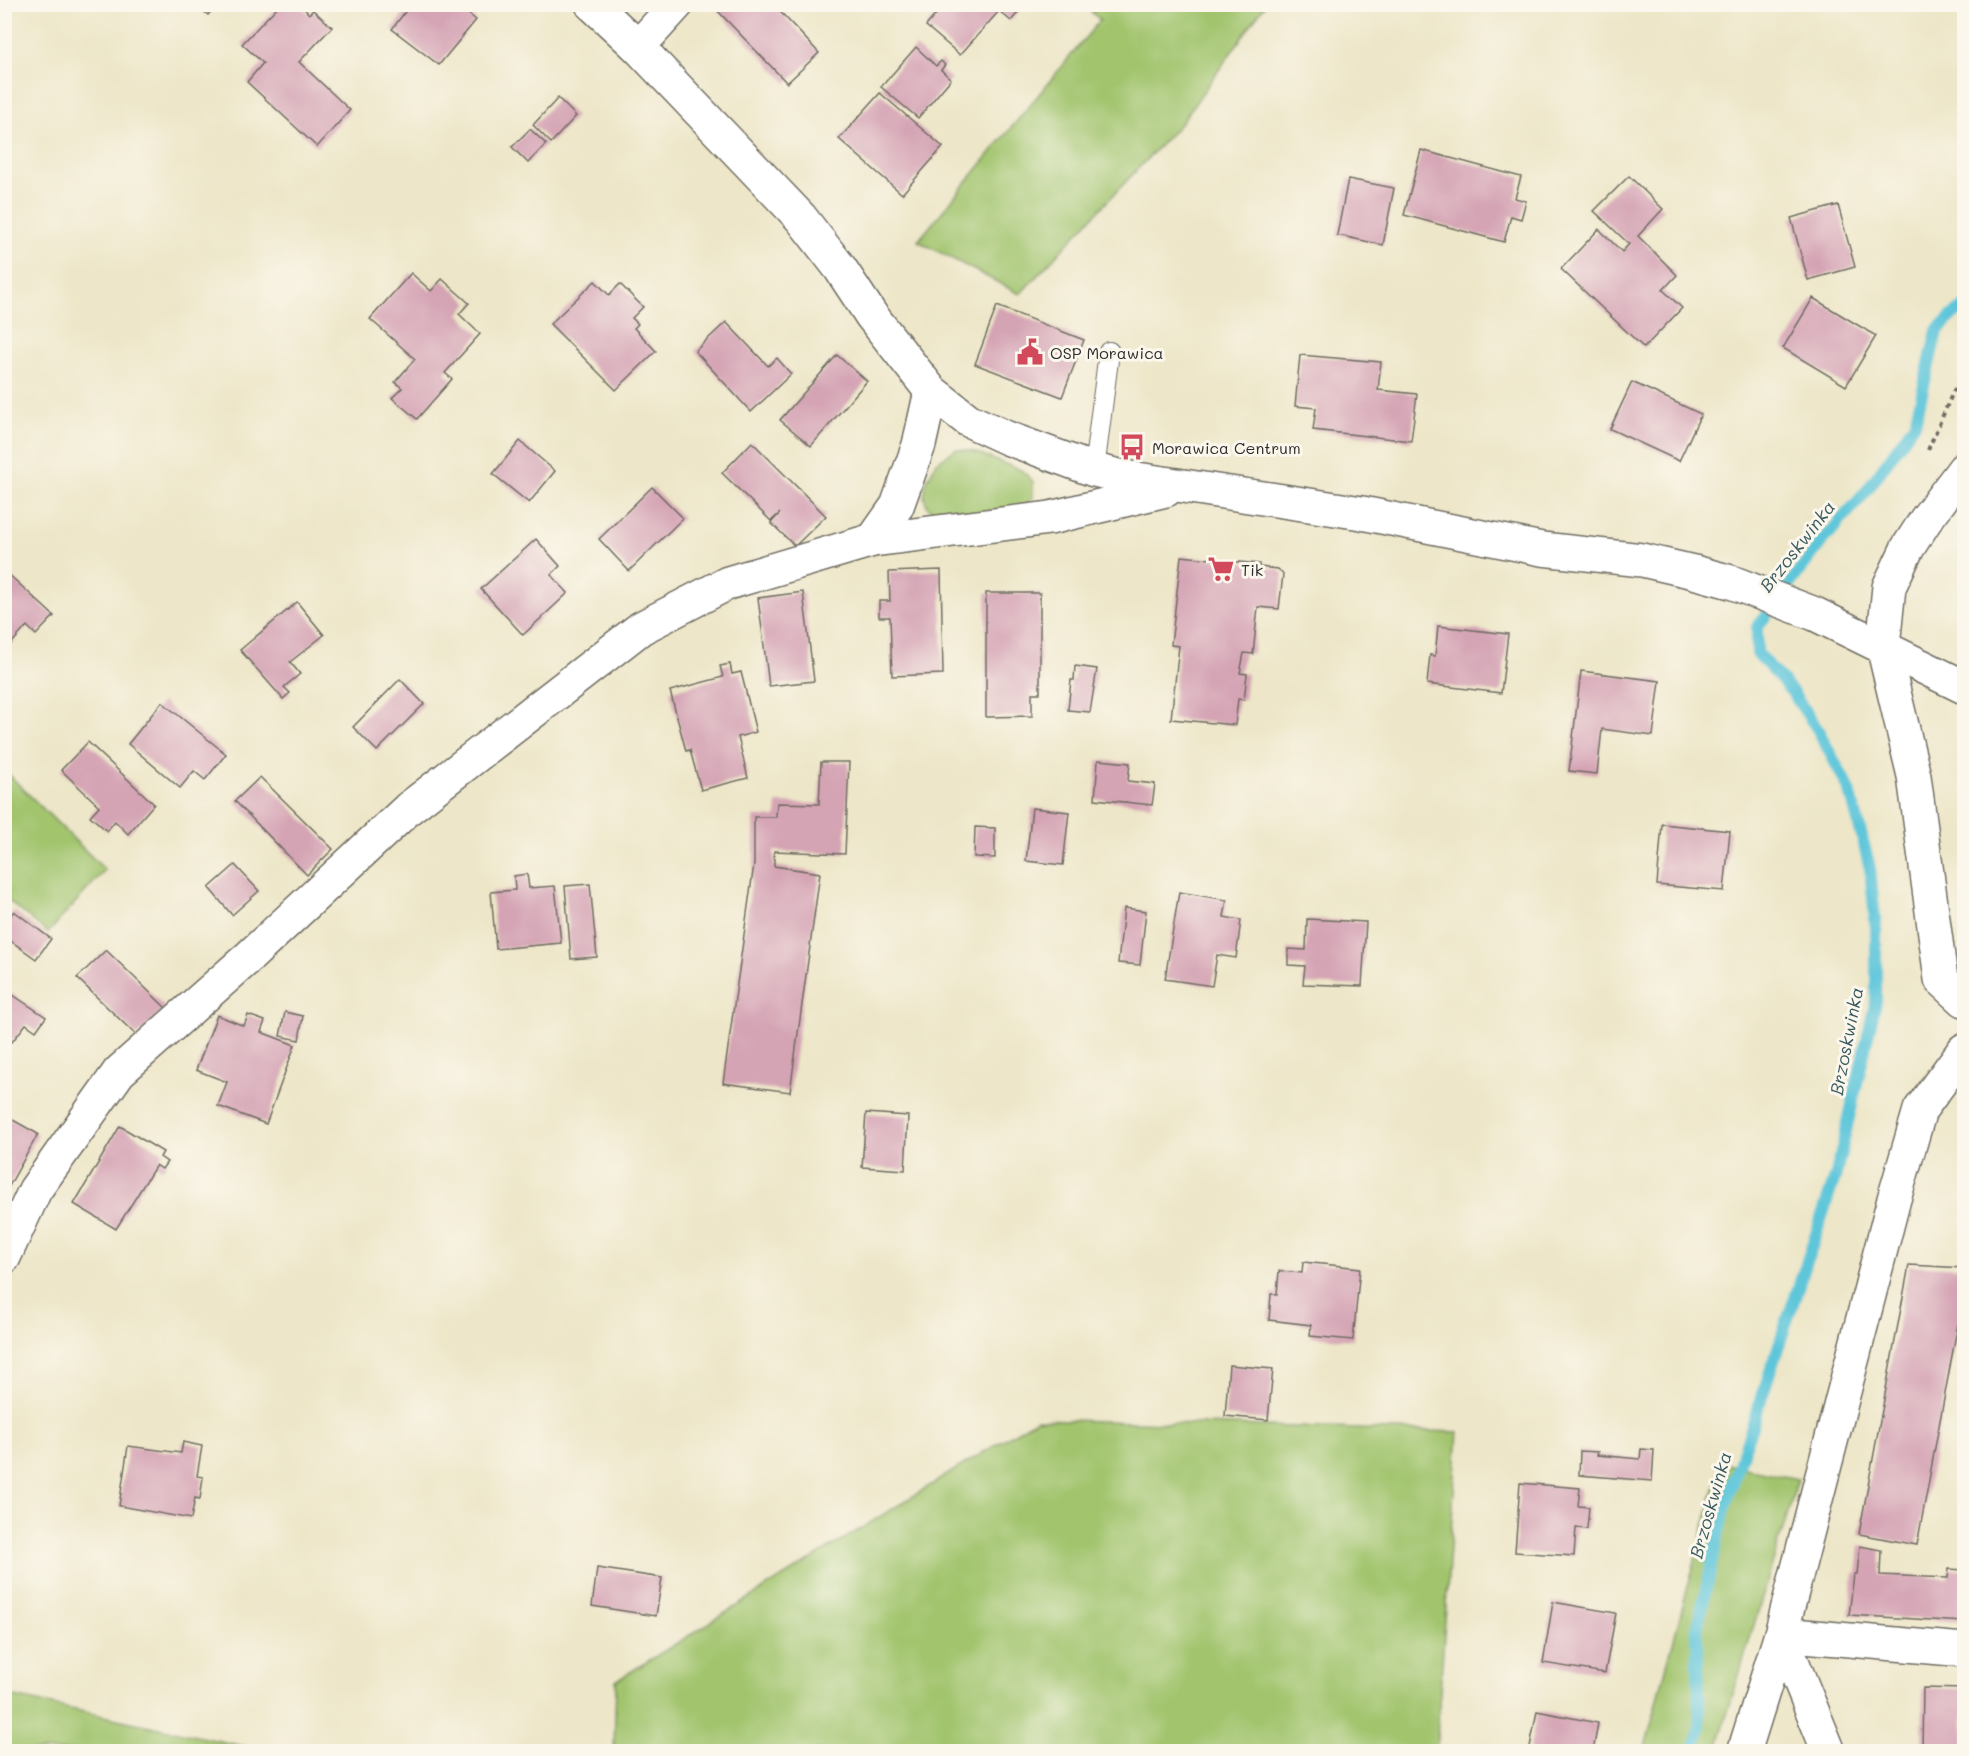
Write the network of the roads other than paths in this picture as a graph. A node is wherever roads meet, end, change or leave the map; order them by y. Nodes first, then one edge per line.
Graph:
1 (591, 4) edge
2 (677, 4) edge
3 (638, 47) junction
4 (1109, 352) dead end
5 (932, 391) junction
6 (1965, 469) edge
7 (1094, 470) junction
8 (1185, 485) junction
9 (873, 540) junction
10 (1883, 646) junction
11 (1965, 687) edge
12 (1965, 1000) edge
13 (1961, 1061) edge
14 (4, 1257) edge
15 (1781, 1634) junction
16 (1965, 1650) edge
17 (1744, 1752) edge
18 (1829, 1752) edge

1 - 3 street
2 - 3 street
3 - 5 street
4 - 7 lane
5 - 7 street
5 - 9 street
6 - 10 street
7 - 8 street
8 - 9 street
8 - 10 street
9 - 14 street
10 - 11 street
10 - 12 street
13 - 15 street
15 - 16 street
15 - 17 street
15 - 18 street

